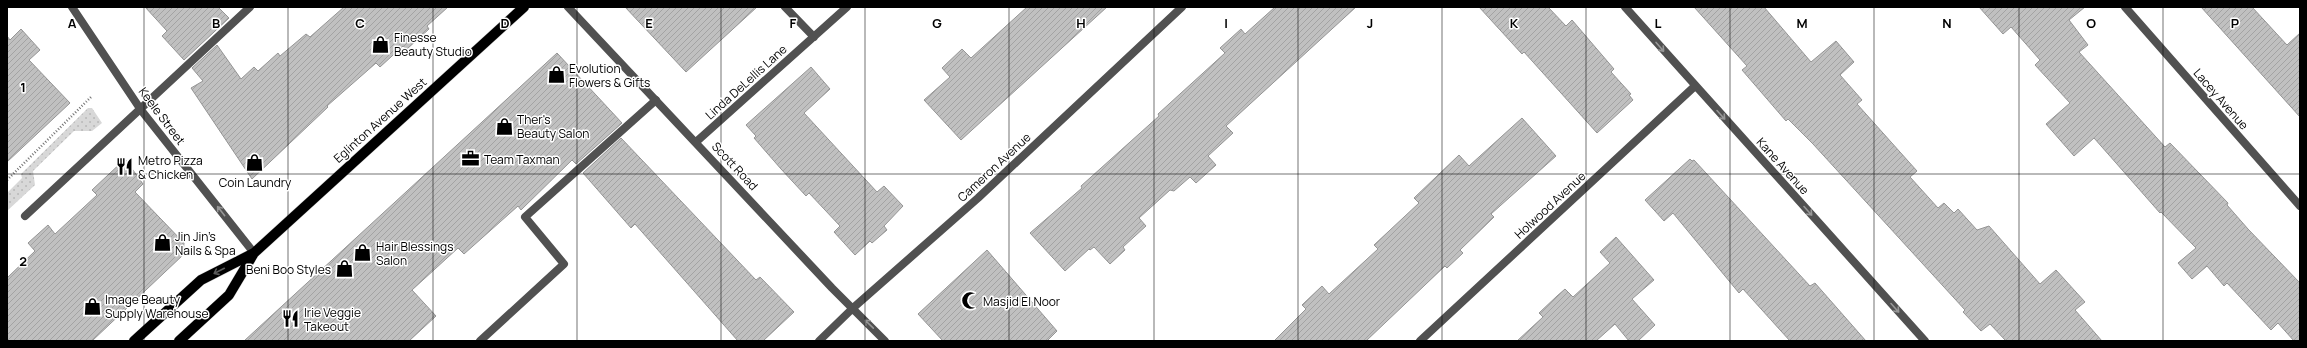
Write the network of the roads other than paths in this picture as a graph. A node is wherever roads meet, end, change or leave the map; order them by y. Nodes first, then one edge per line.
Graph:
1 (72, 7) edge
2 (250, 7) edge
3 (524, 7) edge
4 (568, 7) edge
5 (785, 7) edge
6 (847, 7) edge
7 (1182, 7) edge
8 (1625, 7) edge
9 (2125, 7) edge
10 (814, 37) junction
11 (1695, 86) junction
12 (656, 100) junction
13 (141, 110) junction
14 (696, 142) junction
15 (2300, 206) edge
16 (25, 216) dead end
17 (254, 253) junction
18 (853, 308) junction
19 (134, 341) edge
20 (179, 341) edge
21 (480, 341) edge
22 (819, 341) edge
23 (885, 341) edge
24 (1420, 341) edge
25 (1925, 341) edge

1 - 13 street, Keele Street
2 - 13 street
3 - 17 main road, Eglinton Avenue West
4 - 12 street, Scott Road
5 - 10 street
6 - 10 street, Linda DeLellis Lane
7 - 18 street, Cameron Avenue
8 -> 11 street, Kane Avenue
9 - 15 street, Lacey Avenue
10 - 14 street, Linda DeLellis Lane
11 - 24 street, Holwood Avenue
11 -> 25 street, Kane Avenue
12 - 14 street, Scott Road
12 - 21 street
13 - 16 street
17 -> 13 street, Keele Street
14 - 18 street, Scott Road
17 -> 19 main road, Eglinton Avenue West
17 - 20 main road, Eglinton Avenue West
18 - 22 street, Cameron Avenue
23 -> 18 street, Scott Road

